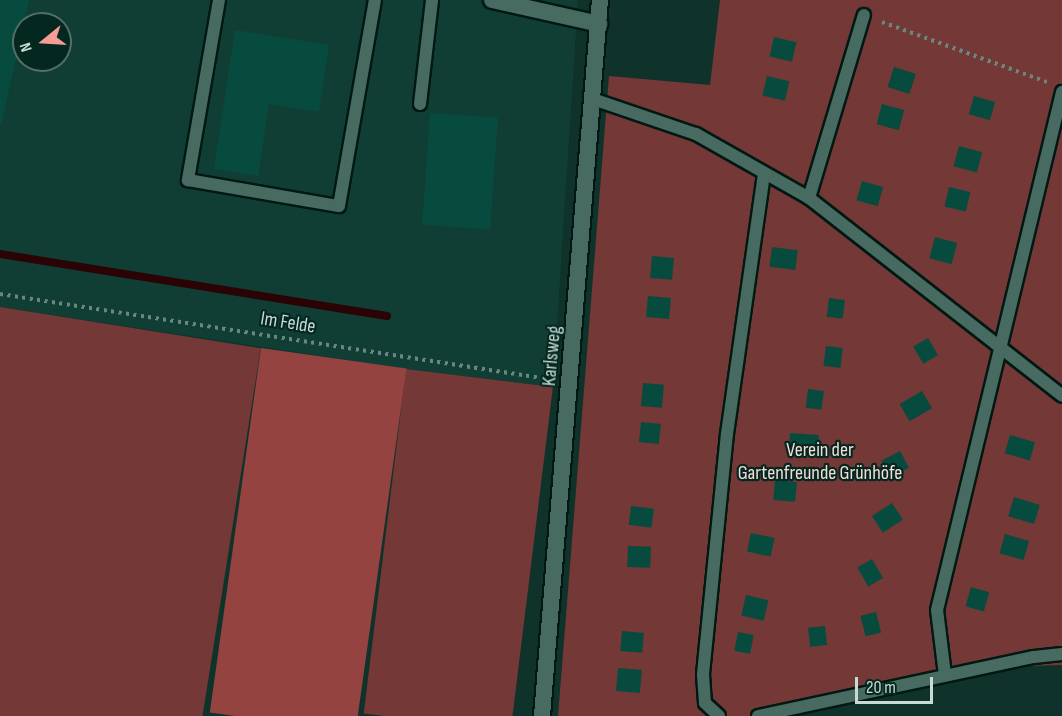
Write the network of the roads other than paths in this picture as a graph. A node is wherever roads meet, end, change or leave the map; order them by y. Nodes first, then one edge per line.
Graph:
1 (219, 0) edge
2 (375, 0) edge
3 (432, 0) edge
4 (492, 0) edge
5 (600, 0) edge
6 (864, 15) road end
7 (598, 24) junction
8 (1062, 92) edge
9 (593, 99) junction
10 (420, 104) dead end
11 (765, 174) junction
12 (809, 198) junction
13 (1002, 348) junction
14 (1062, 396) edge
15 (1062, 654) edge
16 (945, 675) junction
17 (542, 716) edge
18 (719, 716) edge
19 (758, 716) edge

1 - 2 lane
3 - 10 lane
4 - 7 street
5 - 7 street, Karlsweg
6 - 12 lane
7 - 9 street, Karlsweg
8 - 13 lane
9 - 11 lane
9 - 17 street, Karlsweg
11 - 12 lane
11 - 18 lane
12 - 13 lane
13 - 14 lane
13 - 16 lane
15 - 16 lane
16 - 19 lane

